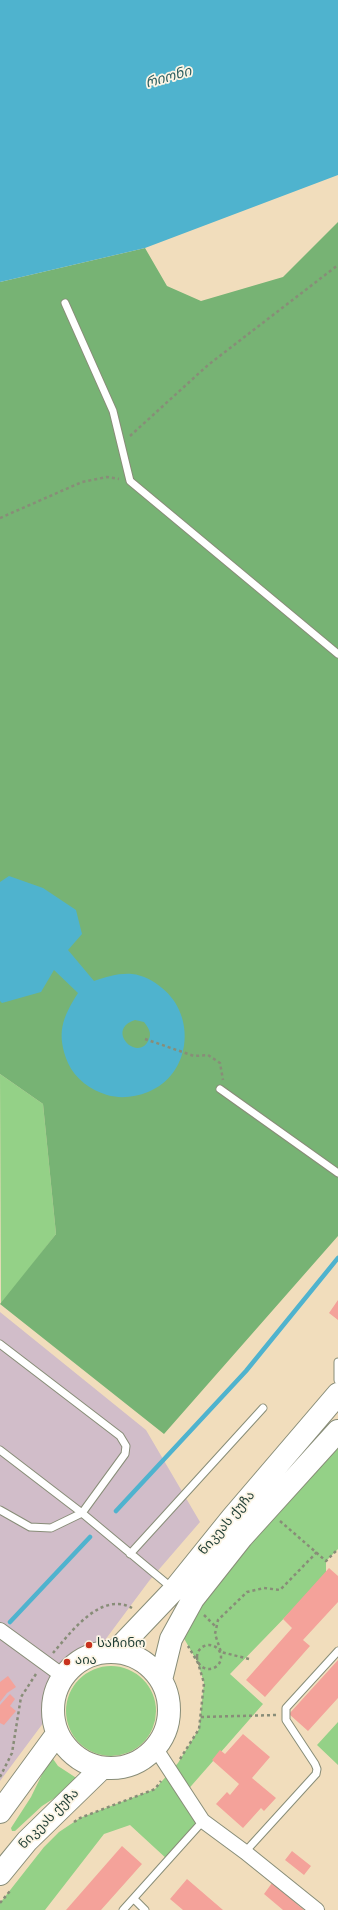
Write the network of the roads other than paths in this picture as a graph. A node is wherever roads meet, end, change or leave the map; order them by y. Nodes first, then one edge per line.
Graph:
1 (65, 303) dead end
2 (338, 654) edge
3 (220, 1089) road end
4 (337, 1170) edge
5 (0, 1344) edge
6 (338, 1362) edge
7 (338, 1380) edge
8 (338, 1394) edge
9 (263, 1408) dead end
10 (338, 1431) edge
11 (0, 1450) edge
12 (0, 1510) edge
13 (82, 1514) junction
14 (130, 1554) junction
15 (174, 1590) junction
16 (0, 1630) edge
17 (338, 1651) edge
18 (115, 1652) junction
19 (63, 1676) junction
20 (161, 1680) junction
21 (57, 1734) junction
22 (156, 1749) junction
23 (102, 1768) junction
24 (0, 1812) edge
25 (203, 1821) junction
26 (245, 1852) junction
27 (7, 1879) edge
28 (134, 1899) junction
29 (123, 1910) edge
30 (145, 1910) edge
31 (317, 1910) edge

1 - 2 lane
3 - 4 lane
5 - 13 lane
6 - 7 lane
8 - 15 main road, ნიკეას ქუჩა
9 - 14 lane
10 - 20 main road, ნიკეას ქუჩა
11 - 13 lane
12 - 13 lane
13 - 14 lane
14 - 15 lane
15 - 18 main road, ნიკეას ქუჩა
16 - 19 street
17 - 26 lane
18 - 19 main road
18 - 20 main road
19 - 21 main road
20 - 22 main road
21 - 23 main road
21 - 24 main road
22 - 23 main road
22 - 25 street
23 - 27 main road, ნიკეას ქუჩა
25 - 26 street
25 - 28 lane
26 - 31 street
28 - 29 lane
28 - 30 lane

